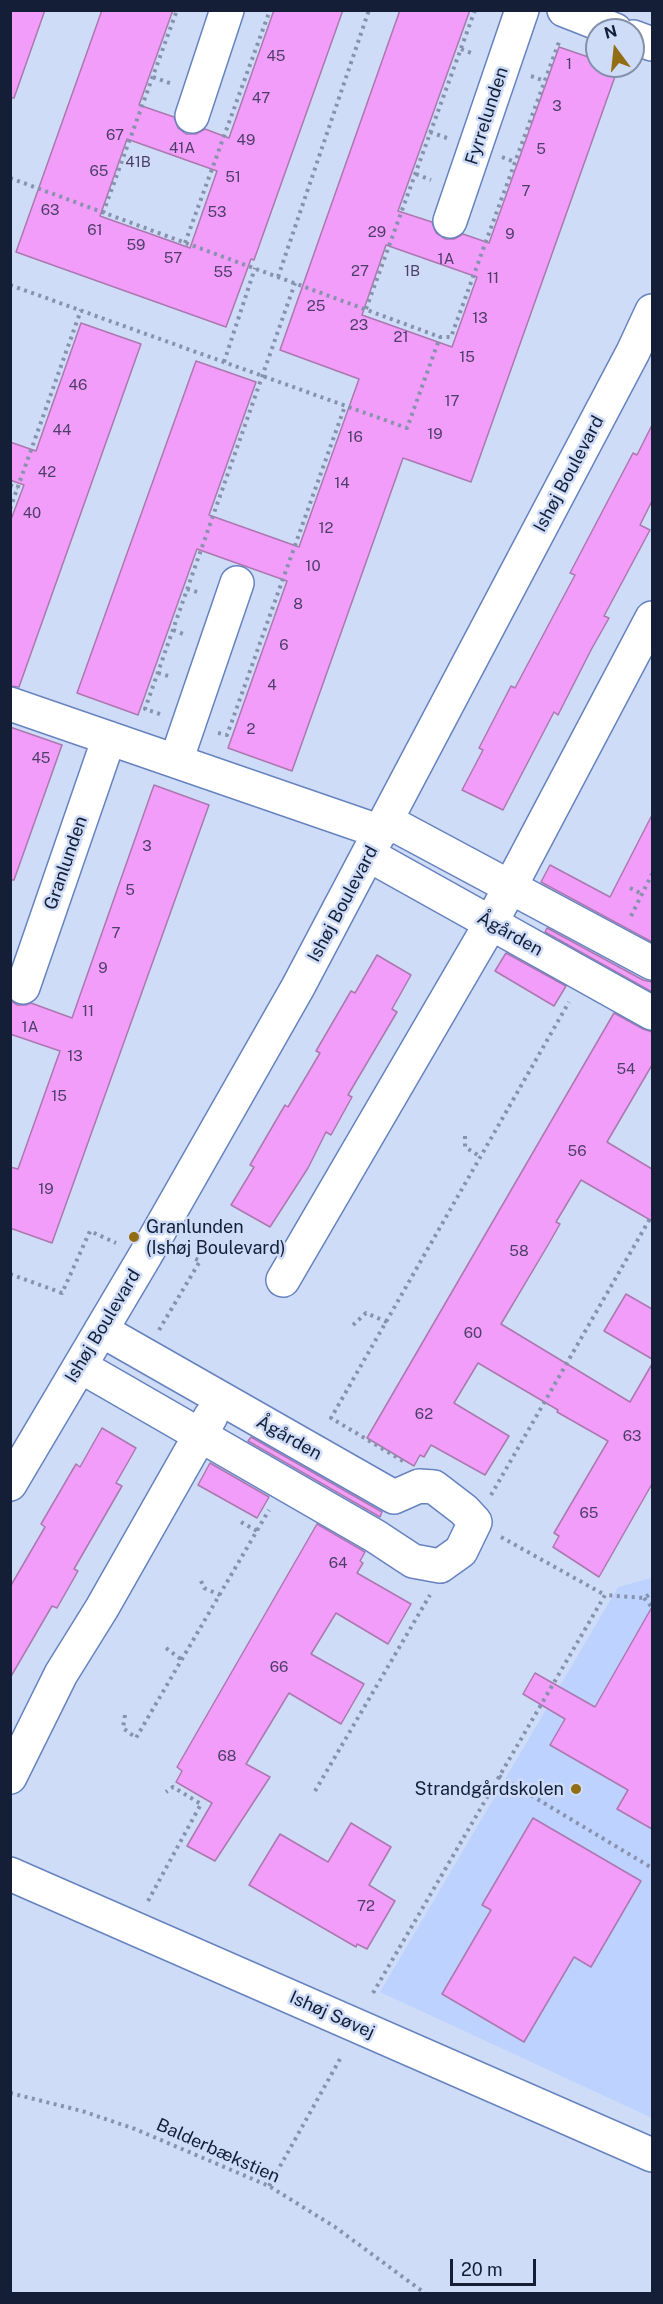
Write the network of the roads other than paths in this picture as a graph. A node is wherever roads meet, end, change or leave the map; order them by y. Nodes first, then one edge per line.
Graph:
1 (227, 10) edge
2 (522, 10) edge
3 (564, 10) edge
4 (585, 18) edge
5 (192, 116) dead end
6 (450, 221) dead end
7 (652, 310) edge
8 (237, 583) dead end
9 (652, 618) edge
10 (10, 705) edge
11 (109, 738) junction
12 (176, 761) junction
13 (379, 836) junction
14 (510, 887) junction
15 (491, 923) junction
16 (652, 963) edge
17 (23, 987) dead end
18 (652, 1013) edge
19 (283, 1280) dead end
20 (101, 1330) junction
21 (80, 1366) junction
22 (221, 1399) junction
23 (200, 1435) junction
24 (10, 1484) edge
25 (10, 1777) edge
26 (10, 1874) edge
27 (652, 2155) edge

1 - 5 street
2 - 6 street, Fyrrelunden
3 - 4 street
7 - 13 street, Ishøj Boulevard
8 - 12 street
9 - 14 street
10 - 11 street
11 - 12 street
11 - 17 street, Granlunden
12 - 13 street
13 - 14 street
13 - 15 street, Ågården
13 - 20 street, Ishøj Boulevard
14 - 15 street
14 - 16 street
15 - 18 street, Ågården
15 - 19 street
20 - 21 street, Ishøj Boulevard
20 - 22 street, Ågården
21 - 23 street
21 - 24 street, Ishøj Boulevard
22 - 23 street
22 - 23 street, Ågården
23 - 25 street
26 - 27 street, Ishøj Søvej

